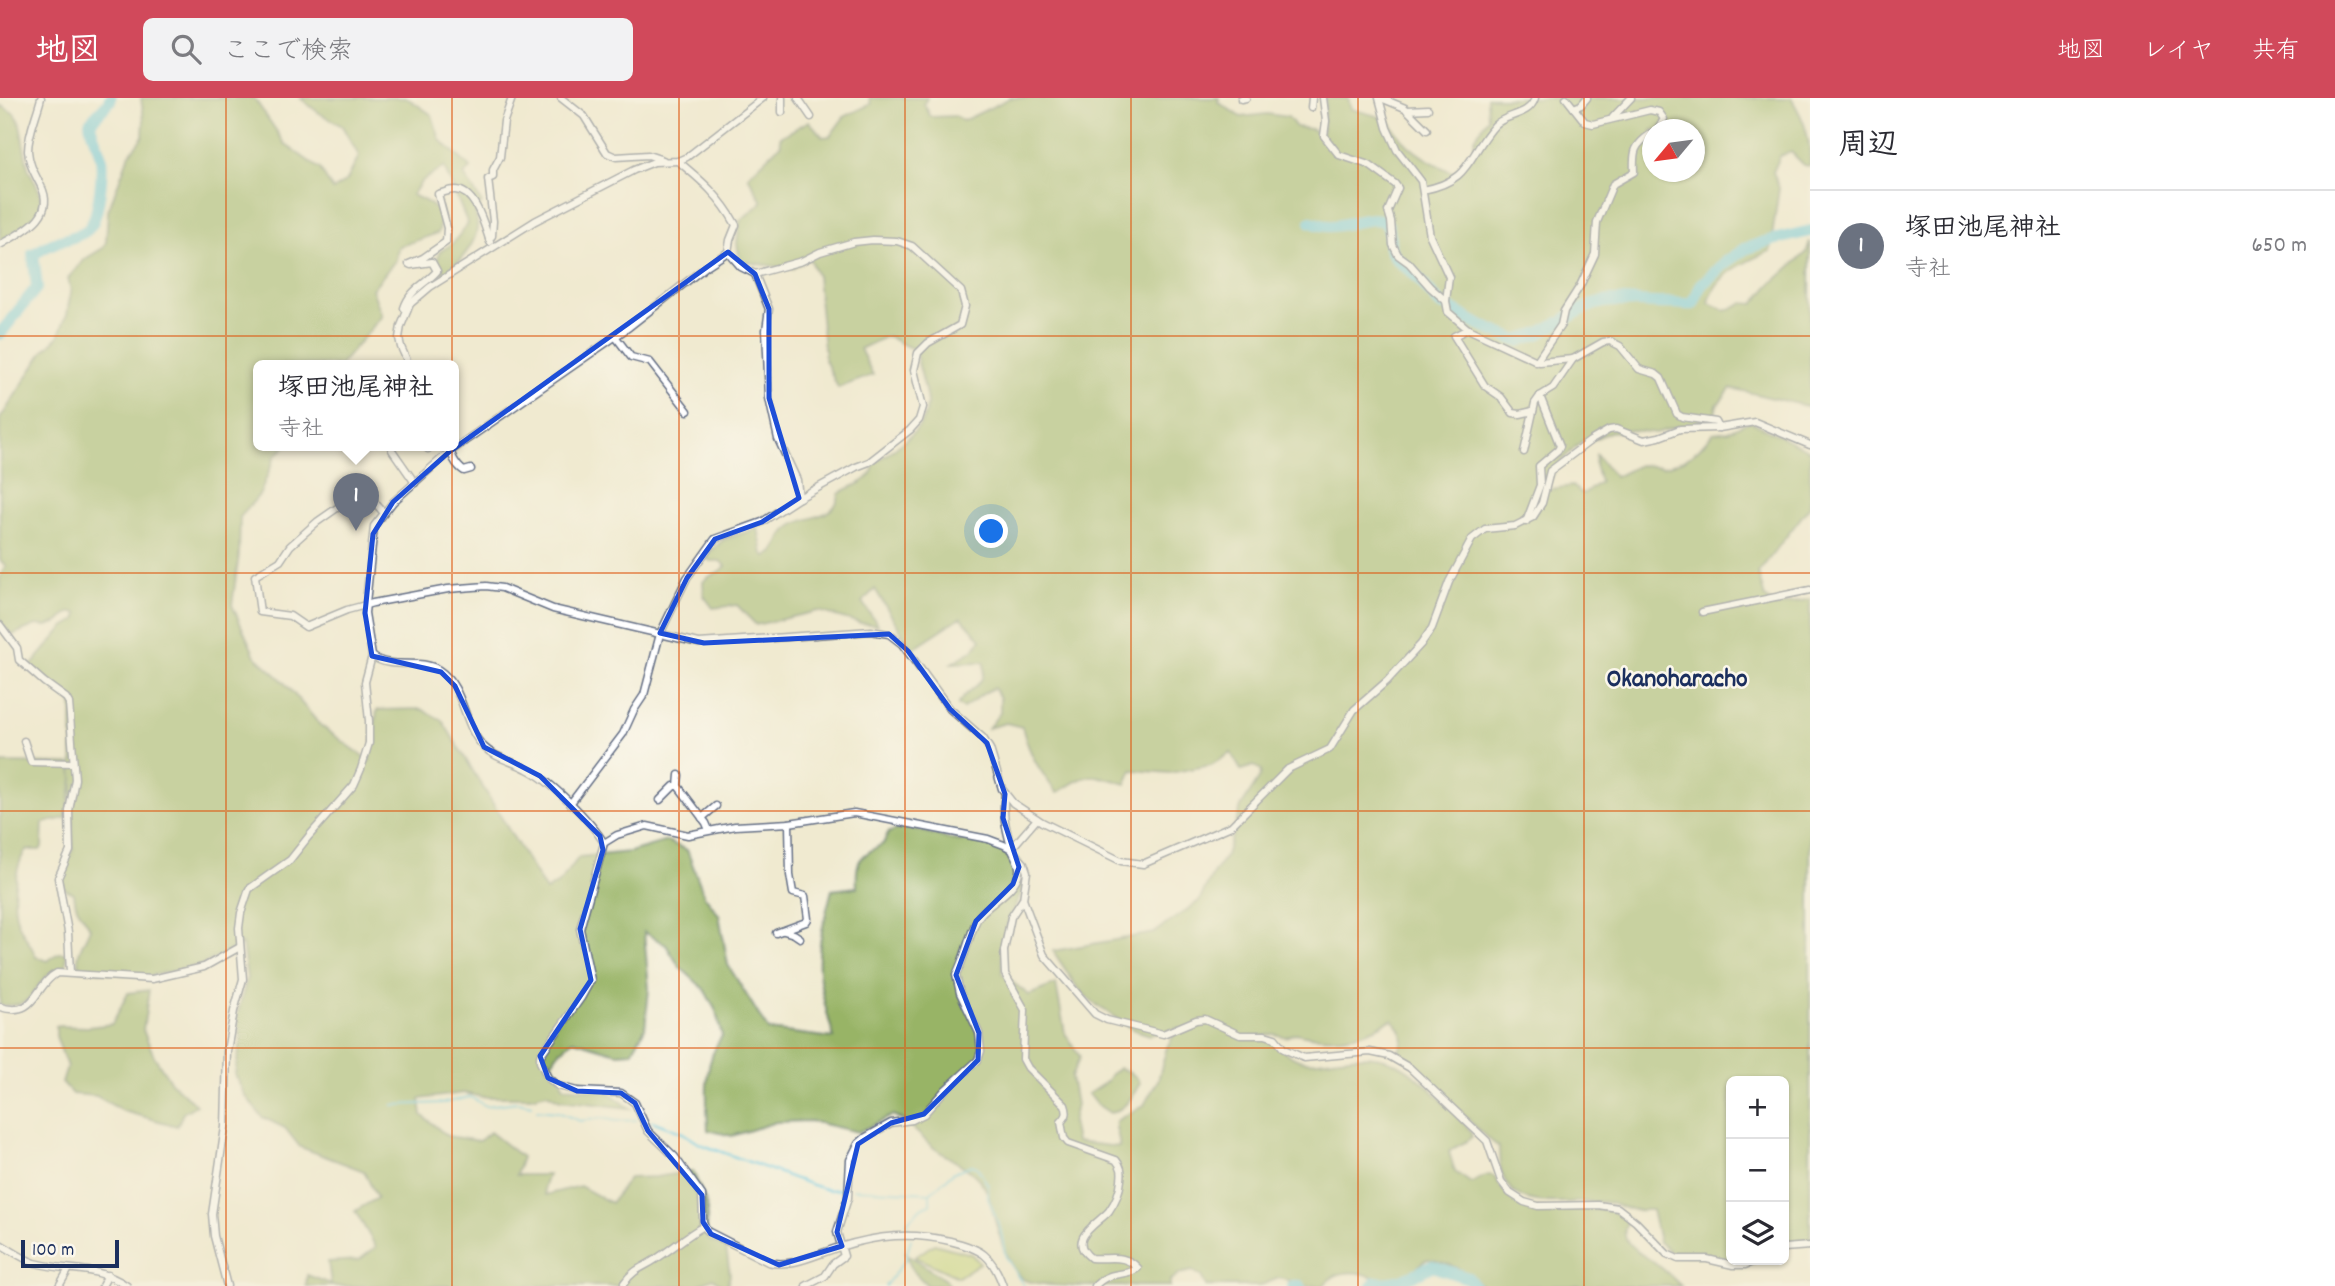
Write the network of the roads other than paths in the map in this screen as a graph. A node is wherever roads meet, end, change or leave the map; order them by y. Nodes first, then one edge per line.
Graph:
1 (41, 98) edge
2 (512, 98) edge
3 (561, 98) edge
4 (782, 98) edge
5 (798, 98) edge
6 (1312, 98) edge
7 (1323, 98) edge
8 (1380, 98) edge
9 (1535, 98) edge
10 (1566, 98) edge
11 (1587, 98) edge
12 (1631, 98) edge
13 (759, 99) edge
14 (1311, 107) dead end
15 (1574, 108) junction
16 (1427, 109) dead end
17 (1407, 110) junction
18 (782, 112) dead end
19 (811, 117) dead end
20 (1611, 119) junction
21 (1663, 119) edge
22 (1426, 130) dead end
23 (1642, 141) edge
24 (665, 161) junction
25 (678, 161) junction
26 (1423, 190) junction
27 (489, 239) junction
28 (0, 245) edge
29 (493, 247) junction
30 (728, 252) junction
31 (755, 274) junction
32 (1446, 301) junction
33 (407, 311) junction
34 (1468, 329) junction
35 (615, 336) junction
36 (1573, 359) junction
37 (406, 360) edge
38 (1536, 362) junction
39 (1540, 396) junction
40 (688, 411) dead end
41 (1533, 411) junction
42 (1719, 428) junction
43 (459, 442) edge
44 (1810, 444) edge
45 (392, 451) edge
46 (447, 451) edge
47 (450, 451) edge
48 (1524, 452) dead end
49 (471, 469) dead end
50 (415, 484) junction
51 (799, 498) junction
52 (383, 512) junction
53 (1526, 522) junction
54 (1810, 590) edge
55 (367, 606) junction
56 (1702, 612) dead end
57 (0, 625) edge
58 (660, 634) junction
59 (372, 656) junction
60 (24, 741) dead end
61 (73, 763) junction
62 (679, 775) dead end
63 (678, 786) junction
64 (1005, 794) junction
65 (660, 800) dead end
66 (570, 804) junction
67 (716, 806) dead end
68 (702, 818) junction
69 (1037, 819) junction
70 (789, 823) junction
71 (709, 831) junction
72 (604, 843) junction
73 (1011, 849) junction
74 (1023, 899) junction
75 (800, 938) dead end
76 (240, 947) junction
77 (69, 972) junction
78 (0, 1007) edge
79 (704, 1226) junction
80 (0, 1244) edge
81 (842, 1246) junction
82 (1810, 1246) edge
83 (1789, 1248) edge
84 (1726, 1263) edge
85 (69, 1269) junction
86 (108, 1275) junction
87 (624, 1283) dead end
88 (59, 1286) edge
89 (102, 1286) edge
90 (127, 1286) edge
91 (227, 1286) edge
92 (806, 1286) edge
93 (1003, 1286) edge
94 (1095, 1286) edge

1 - 28 street
2 - 27 street
3 - 24 street
4 - 18 street
5 - 19 street
6 - 14 street
7 - 32 street
8 - 17 street
8 - 26 street
9 - 26 street
10 - 15 street
11 - 15 street
12 - 20 street
13 - 25 street
15 - 20 street
16 - 17 street
17 - 22 street
20 - 21 street
23 - 38 street
24 - 25 street
24 - 29 street
25 - 30 street
26 - 32 street
27 - 29 street
27 - 33 street
29 - 33 street
30 - 31 street
30 - 35 street
31 - 51 street
31 - 51 street
32 - 34 street
33 - 37 street
34 - 38 street
34 - 41 street
35 - 40 street
35 - 43 street
36 - 38 street
36 - 39 street
36 - 42 street
39 - 41 street
39 - 53 street
41 - 48 street
42 - 44 street
42 - 53 street
45 - 50 street
46 - 50 street
47 - 49 street
50 - 52 street
51 - 58 street
52 - 55 street
52 - 55 street
53 - 69 street
54 - 56 street
55 - 58 street
55 - 59 street
57 - 61 street
58 - 64 street
58 - 66 street
59 - 66 street
59 - 76 street
60 - 61 street
61 - 77 street
62 - 63 street
63 - 65 street
63 - 68 street
64 - 69 street
64 - 73 street
66 - 72 street
67 - 68 street
68 - 71 street
69 - 73 street
70 - 71 street
70 - 73 street
70 - 75 street
71 - 72 street
72 - 79 street
73 - 74 street
73 - 81 street
74 - 84 street
74 - 94 street
76 - 77 street
76 - 91 street
77 - 78 street
79 - 81 street
79 - 87 street
80 - 85 street
81 - 92 street
81 - 93 street
82 - 83 street
85 - 86 street
85 - 88 street
86 - 89 street
86 - 90 street

